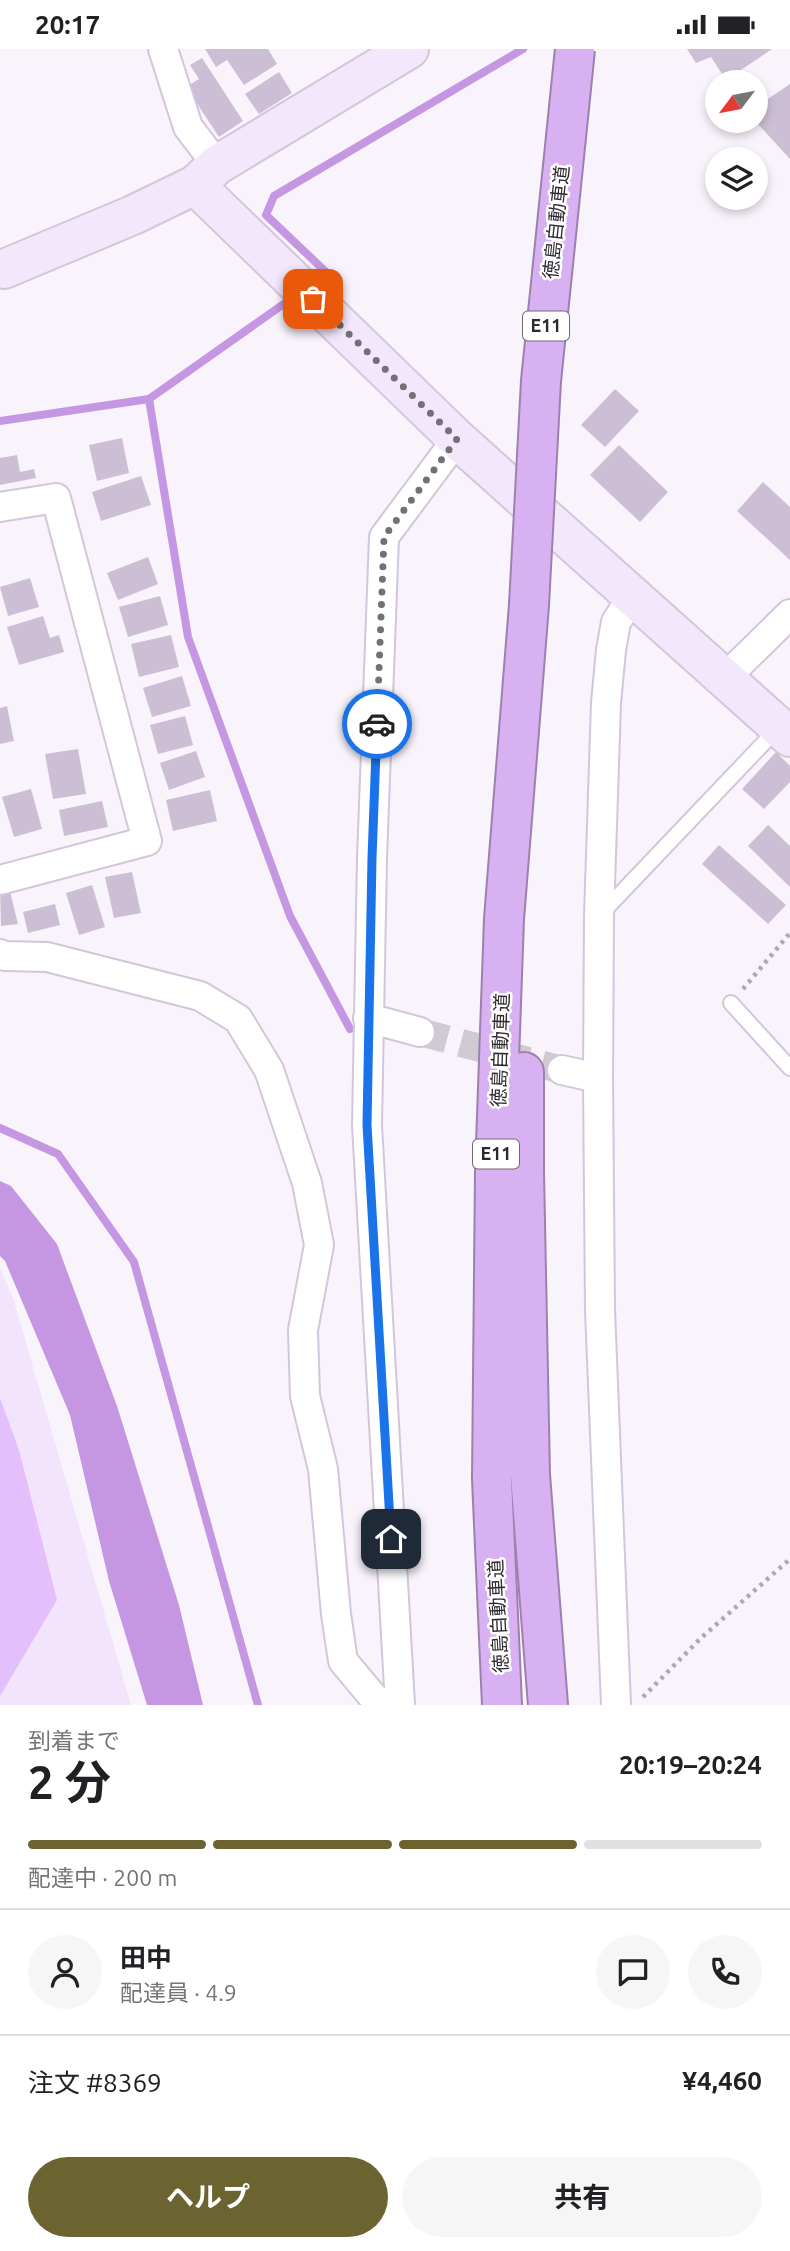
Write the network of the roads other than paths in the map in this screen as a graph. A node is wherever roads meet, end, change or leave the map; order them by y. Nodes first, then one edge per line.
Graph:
1 (163, 49) edge
2 (409, 49) edge
3 (575, 49) edge
4 (206, 175) junction
5 (1, 270) edge
6 (457, 439) junction
7 (0, 507) edge
8 (633, 596) junction
9 (529, 605) junction
10 (790, 614) edge
11 (725, 678) junction
12 (784, 732) edge
13 (0, 880) edge
14 (599, 916) junction
15 (0, 954) edge
16 (731, 1003) road end
17 (368, 1019) junction
18 (420, 1032) tunnel mouth
19 (790, 1068) edge
20 (562, 1070) tunnel mouth
21 (598, 1078) junction
22 (385, 1705) edge
23 (400, 1705) edge
24 (502, 1705) edge
25 (548, 1705) edge
26 (615, 1705) edge

1 - 4 street
2 - 4 street
3 - 9 highway, 徳島自動車道 / E11, bridge
4 - 5 street
4 - 6 street
6 - 8 street
6 - 17 street
7 - 13 street
8 - 11 street
8 - 14 street
9 - 24 highway, 徳島自動車道 / E11
9 - 25 highway, 徳島自動車道 / E11
10 - 11 street
11 - 12 street
12 - 14 lane
14 - 21 street
15 - 22 street
16 - 19 lane
17 - 18 street
17 - 23 street
20 - 21 street
21 - 26 street

